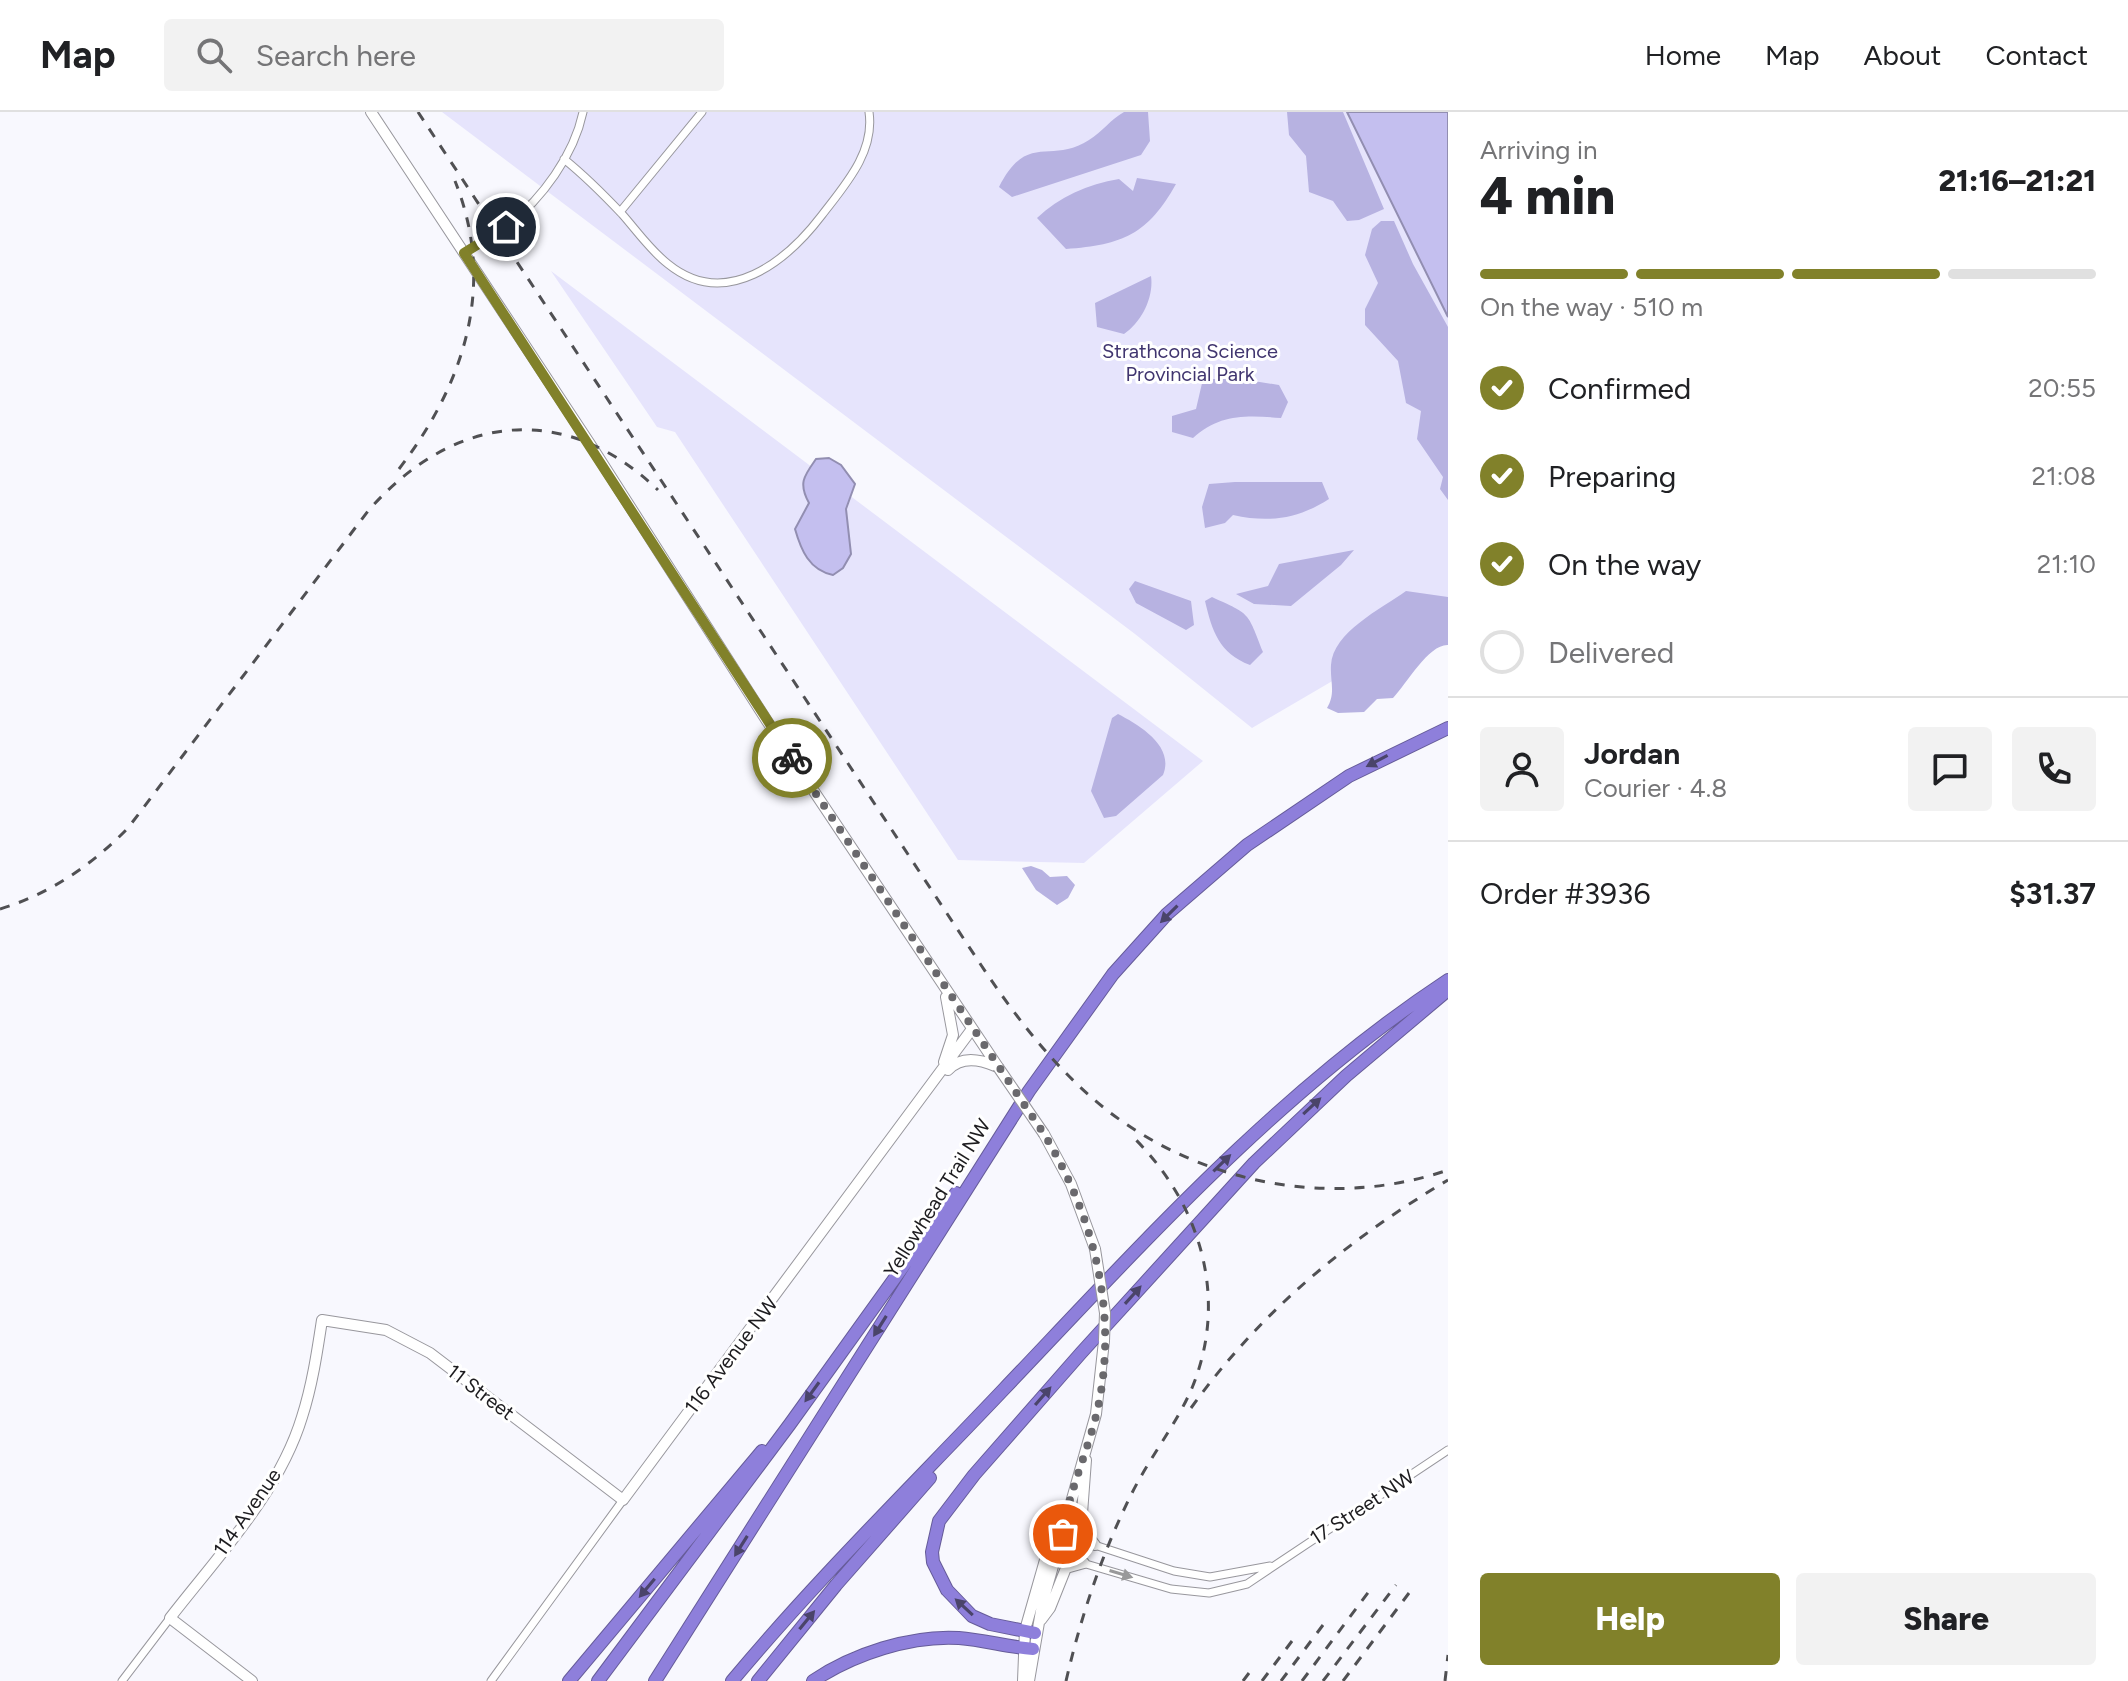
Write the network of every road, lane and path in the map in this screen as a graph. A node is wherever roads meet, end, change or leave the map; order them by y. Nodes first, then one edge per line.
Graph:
1 (371, 112) edge
2 (583, 112) edge
3 (702, 112) edge
4 (869, 112) edge
5 (564, 159) junction
6 (620, 212) junction
7 (464, 253) junction
8 (1448, 728) edge
9 (1448, 980) edge
10 (942, 985) junction
11 (1448, 990) edge
12 (972, 1029) junction
13 (998, 1067) junction
14 (933, 1086) junction
15 (1012, 1118) junction
16 (322, 1320) joint
17 (976, 1419) junction
18 (790, 1424) junction
19 (1087, 1445) junction
20 (1448, 1450) edge
21 (623, 1500) junction
22 (1058, 1532) junction
23 (1095, 1545) junction
24 (1051, 1554) junction
25 (1084, 1563) junction
26 (1276, 1564) junction
27 (170, 1618) junction
28 (1033, 1629) junction
29 (1028, 1648) junction
30 (122, 1681) edge
31 (252, 1681) edge
32 (491, 1681) edge
33 (569, 1681) edge
34 (598, 1681) edge
35 (655, 1681) edge
36 (732, 1681) edge
37 (758, 1681) edge
38 (813, 1681) edge
39 (1023, 1681) edge
40 (1029, 1681) edge

1 - 7 main road
2 - 5 street
3 - 6 street
4 - 6 street
5 - 6 street
5 - 7 street
7 - 10 main road
8 -> 15 highway, Yellowhead Trail NW
17 -> 9 highway
10 - 12 main road
10 - 14 main road
28 -> 11 highway
12 - 13 main road
12 - 14 main road, 116 Avenue NW
13 - 14 main road
13 - 19 main road, bridge
14 - 21 main road, 116 Avenue NW
15 -> 18 highway
15 -> 35 highway, Yellowhead Trail NW
16 - 21 main road, 11 Street
16 - 27 main road, 114 Avenue
17 - 36 highway
37 -> 17 highway
18 -> 33 highway
18 - 34 highway
19 - 22 main road
19 - 23 main road
20 - 26 street, 17 Street NW
21 - 32 street, 116 Avenue NW
22 - 23 street, 17 Street NW
22 - 24 main road
23 - 26 street, 17 Street NW
24 - 25 street, 17 Street NW
24 - 28 main road
25 -> 26 street, 17 Street NW
25 - 28 main road
27 - 30 street, 114 Avenue
27 - 31 main road
28 - 29 main road
29 - 38 highway
29 - 39 main road
29 - 40 main road

